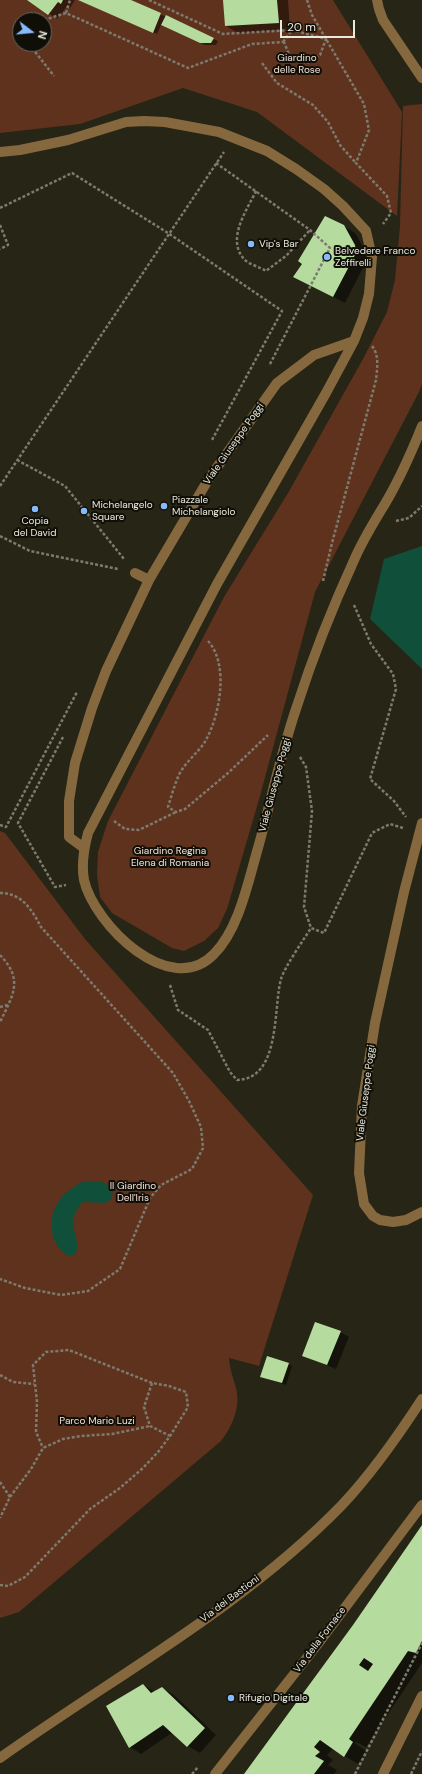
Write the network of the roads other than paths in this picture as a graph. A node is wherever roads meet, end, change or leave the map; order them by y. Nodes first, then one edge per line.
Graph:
1 (378, 0) edge
2 (422, 78) edge
3 (0, 152) edge
4 (354, 341) junction
5 (422, 426) edge
6 (135, 573) road end
7 (149, 580) junction
8 (422, 823) edge
9 (84, 848) junction
10 (422, 1212) edge
11 (422, 1399) edge
12 (422, 1505) edge
13 (422, 1696) edge
14 (0, 1758) edge
15 (215, 1774) edge
16 (383, 1774) edge

1 - 2 street
3 - 4 street, Viale Giuseppe Poggi
4 - 7 street, Viale Giuseppe Poggi
4 - 9 street, Viale Giuseppe Poggi
5 - 9 street, Viale Giuseppe Poggi
6 - 7 street
7 - 9 street, Viale Giuseppe Poggi
8 - 10 street, Viale Giuseppe Poggi
11 - 14 street, Via dei Bastioni
12 - 15 street, Via della Fornace
13 - 16 street

